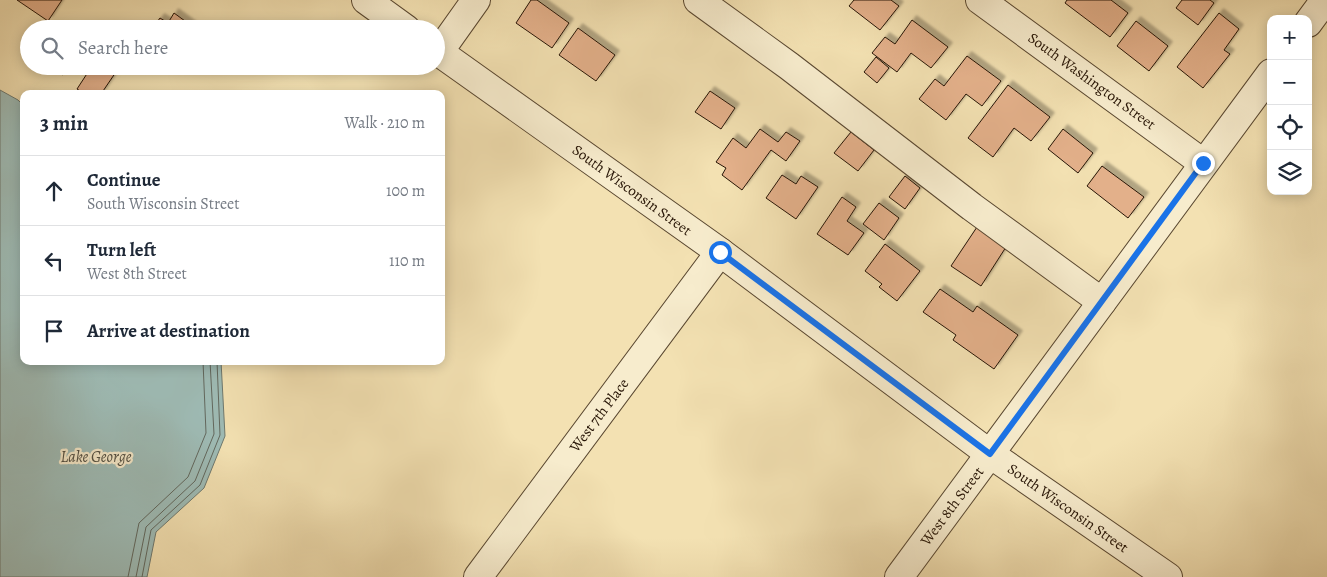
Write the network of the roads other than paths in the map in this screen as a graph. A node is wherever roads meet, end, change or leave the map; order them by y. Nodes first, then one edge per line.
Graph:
1 (366, 0) edge
2 (476, 0) edge
3 (698, 0) edge
4 (980, 0) edge
5 (1325, 0) edge
6 (1312, 18) edge
7 (394, 20) edge
8 (445, 41) edge
9 (445, 57) edge
10 (1267, 78) edge
11 (1203, 163) junction
12 (720, 252) junction
13 (1102, 302) junction
14 (990, 454) junction
15 (478, 577) edge
16 (899, 577) edge
17 (1168, 577) edge

1 - 7 street
2 - 8 street
3 - 13 street
4 - 11 street, South Washington Street
5 - 6 street
9 - 12 street, South Wisconsin Street
10 - 11 street, West 8th Street
11 - 13 street, West 8th Street
12 - 14 street, South Wisconsin Street
12 - 15 street, West 7th Place
13 - 14 street, West 8th Street
14 - 16 street, West 8th Street
14 - 17 street, South Wisconsin Street

